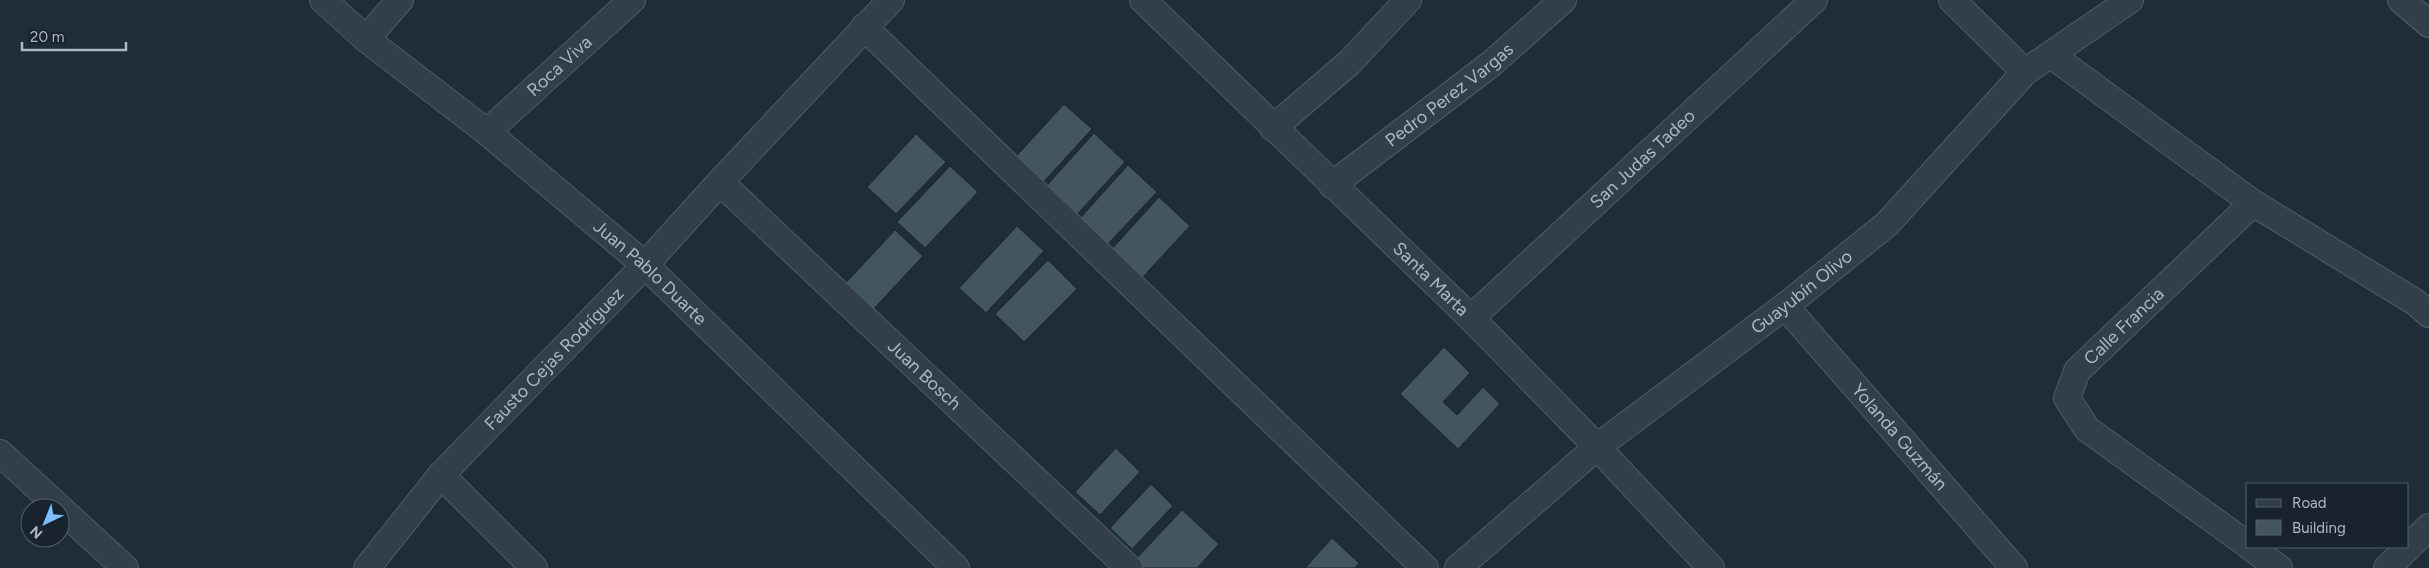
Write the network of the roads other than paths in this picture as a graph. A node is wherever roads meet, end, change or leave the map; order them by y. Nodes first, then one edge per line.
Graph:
1 (323, 0) edge
2 (400, 0) edge
3 (632, 0) edge
4 (891, 0) edge
5 (1143, 0) edge
6 (1408, 0) edge
7 (1563, 0) edge
8 (1814, 0) edge
9 (1952, 0) edge
10 (2130, 0) edge
11 (2401, 0) edge
12 (2429, 24) edge
13 (864, 27) junction
14 (366, 39) junction
15 (2051, 55) junction
16 (2026, 72) junction
17 (1274, 128) junction
18 (487, 132) junction
19 (720, 182) junction
20 (1332, 185) junction
21 (2254, 203) junction
22 (645, 265) junction
23 (1785, 306) junction
24 (2429, 314) edge
25 (1471, 318) junction
26 (1597, 446) junction
27 (1, 456) edge
28 (441, 475) junction
29 (2429, 528) edge
30 (2246, 544) edge
31 (2409, 547) edge
32 (2252, 548) edge
33 (2408, 548) edge
34 (125, 568) edge
35 (367, 568) edge
36 (534, 568) edge
37 (956, 568) edge
38 (1129, 568) edge
39 (1425, 568) edge
40 (1458, 568) edge
41 (1711, 568) edge
42 (2014, 568) edge
43 (2279, 568) edge
44 (2387, 568) edge

1 - 14 street, Juan Pablo Duarte
2 - 14 street
3 - 18 street, Roca Viva
4 - 13 street, Fausto Cejas Rodríguez
5 - 17 street, Santa Marta
6 - 17 street
7 - 20 street, Pedro Perez Vargas
8 - 25 street, San Judas Tadeo
9 - 16 street
10 - 15 street, Guayubín Olivo
11 - 12 street
13 - 19 street, Fausto Cejas Rodríguez
13 - 39 street
14 - 18 street, Juan Pablo Duarte
15 - 16 street, Guayubín Olivo
15 - 21 street
16 - 23 street, Guayubín Olivo
17 - 20 street, Santa Marta
18 - 22 street, Juan Pablo Duarte
19 - 22 street, Fausto Cejas Rodríguez
19 - 38 street, Juan Bosch
20 - 25 street, Santa Marta
21 - 24 street
21 - 30 street, Calle Francia
22 - 28 street, Fausto Cejas Rodríguez
22 - 37 street, Juan Pablo Duarte
23 - 26 street, Guayubín Olivo
23 - 42 street, Yolanda Guzmán
25 - 26 street, Santa Marta
26 - 40 street, Guayubín Olivo
26 - 41 street, Santa Marta
27 - 34 street
28 - 35 street, Fausto Cejas Rodríguez
28 - 36 street
29 - 31 street
32 - 43 street, Calle Francia
33 - 44 street

